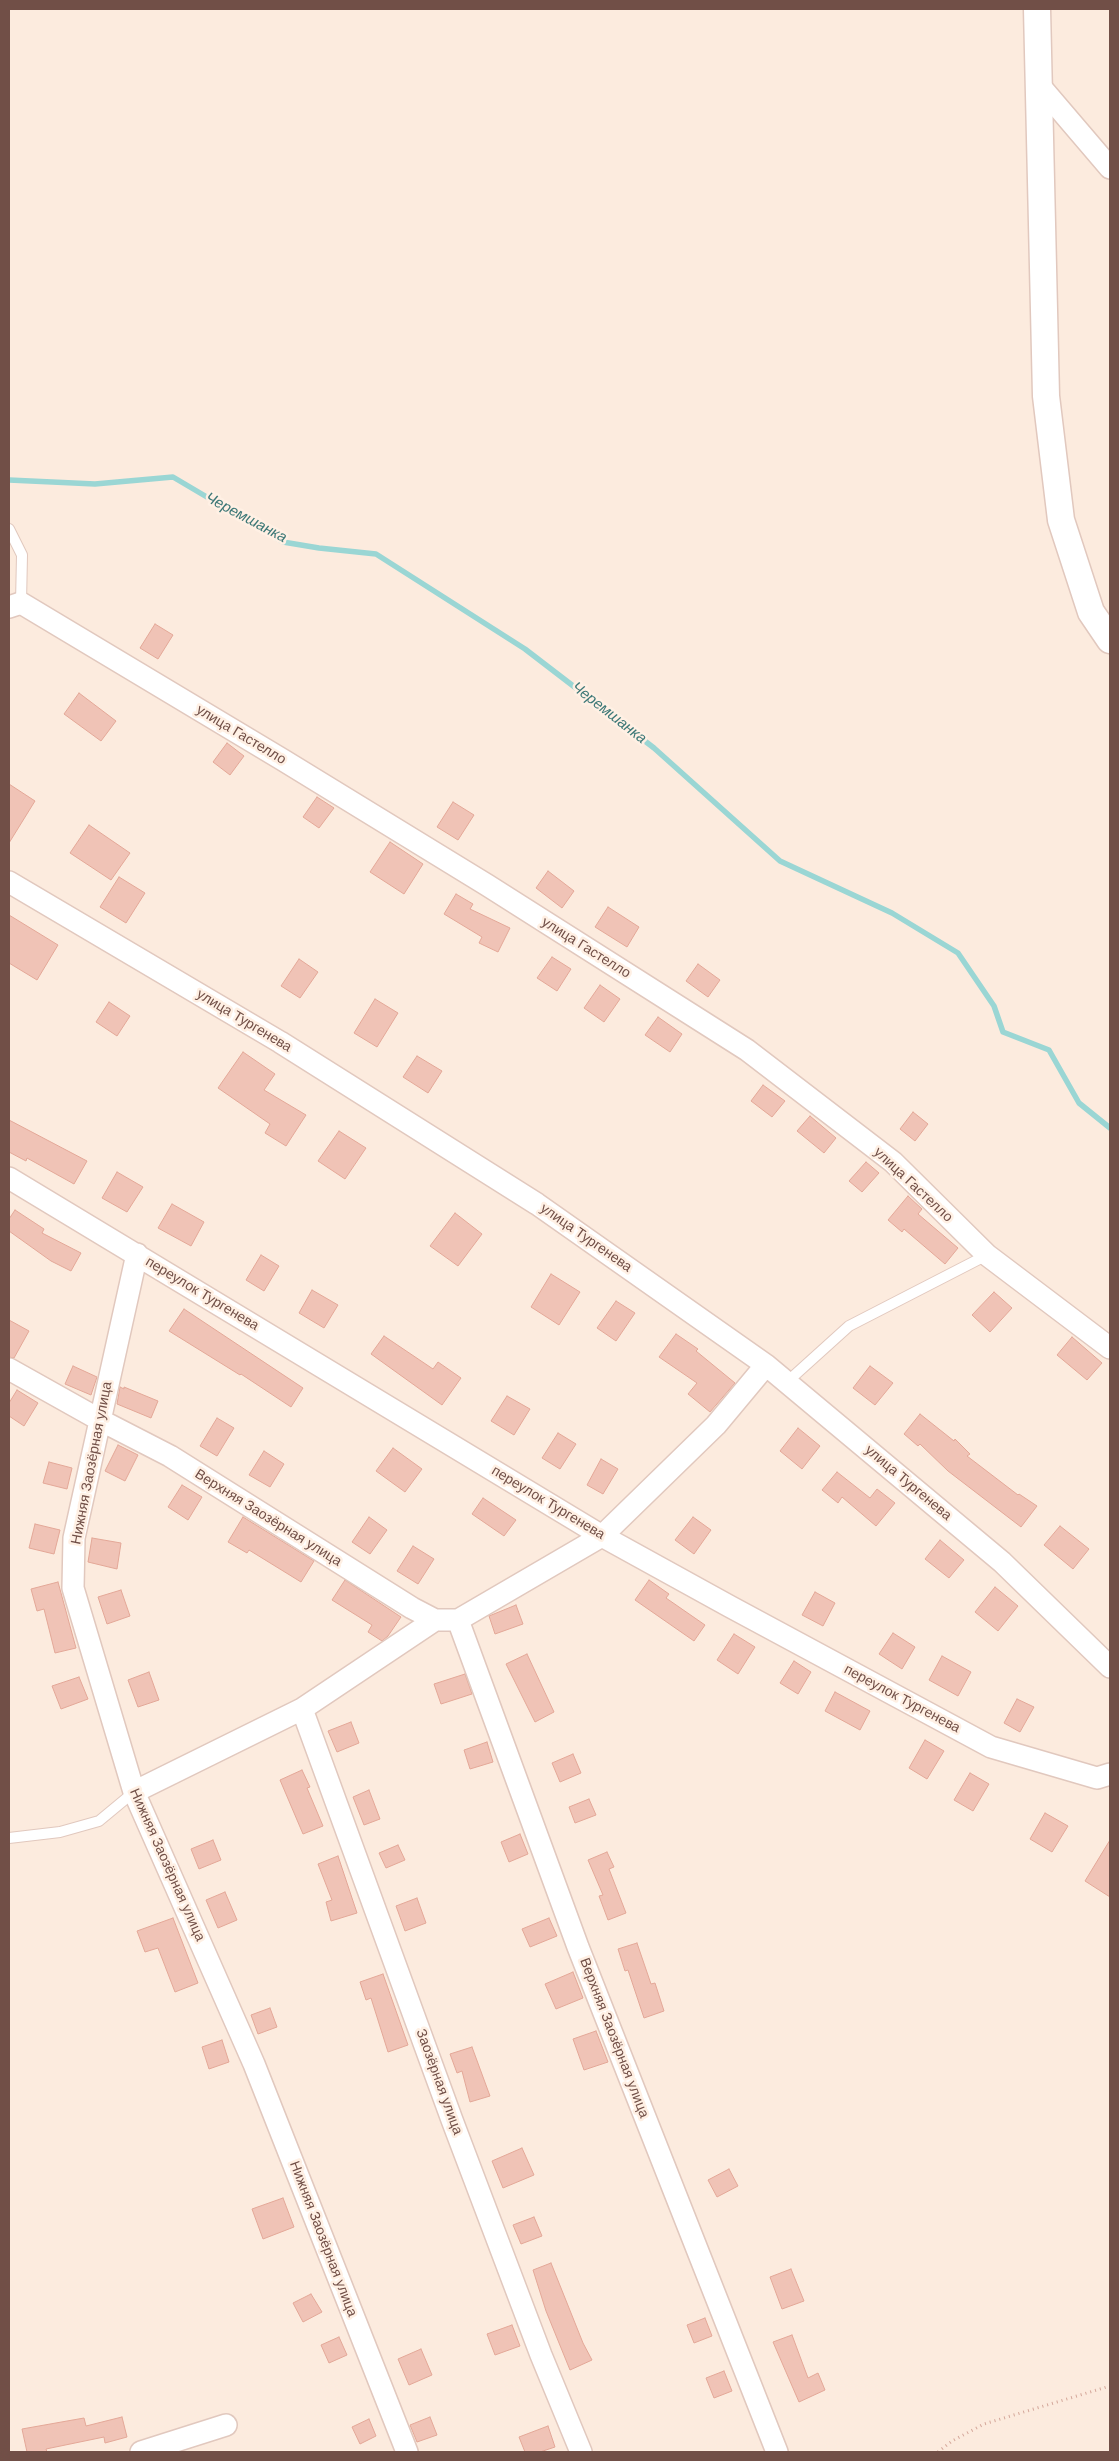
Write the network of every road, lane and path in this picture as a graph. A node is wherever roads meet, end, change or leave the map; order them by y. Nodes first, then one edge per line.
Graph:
1 (1038, 9) edge
2 (1040, 86) junction
3 (1110, 168) edge
4 (9, 528) edge
5 (15, 605) edge
6 (1110, 640) edge
7 (9, 882) edge
8 (9, 1178) edge
9 (137, 1254) junction
10 (987, 1255) junction
11 (1110, 1348) edge
12 (766, 1365) junction
13 (9, 1369) edge
14 (787, 1382) junction
15 (100, 1420) junction
16 (602, 1536) junction
17 (435, 1620) junction
18 (458, 1620) junction
19 (1110, 1667) edge
20 (302, 1709) junction
21 (1110, 1774) edge
22 (134, 1792) junction
23 (9, 1838) edge
24 (1110, 2386) edge
25 (226, 2425) dead end
26 (141, 2452) edge
27 (407, 2452) edge
28 (582, 2452) edge
29 (777, 2452) edge
30 (938, 2452) edge

1 - 2 street
2 - 3 street
2 - 6 street
4 - 5 lane
5 - 10 street, улица Гастелло
7 - 12 street, улица Тургенева
8 - 9 street, переулок Тургенева
9 - 15 street, Нижняя Заозёрная улица
9 - 16 street, переулок Тургенева
10 - 11 street, улица Гастелло
10 - 14 lane
12 - 14 street, улица Тургенева
12 - 16 street
13 - 15 street, Верхняя Заозёрная улица
14 - 19 street, улица Тургенева
15 - 17 street, Верхняя Заозёрная улица
15 - 22 street, Нижняя Заозёрная улица
16 - 18 street
16 - 21 street, переулок Тургенева
17 - 18 street
17 - 20 street
18 - 29 street, Верхняя Заозёрная улица
20 - 22 street
20 - 28 street, Заозёрная улица
22 - 23 lane
22 - 27 street, Нижняя Заозёрная улица
24 - 30 path
25 - 26 street

